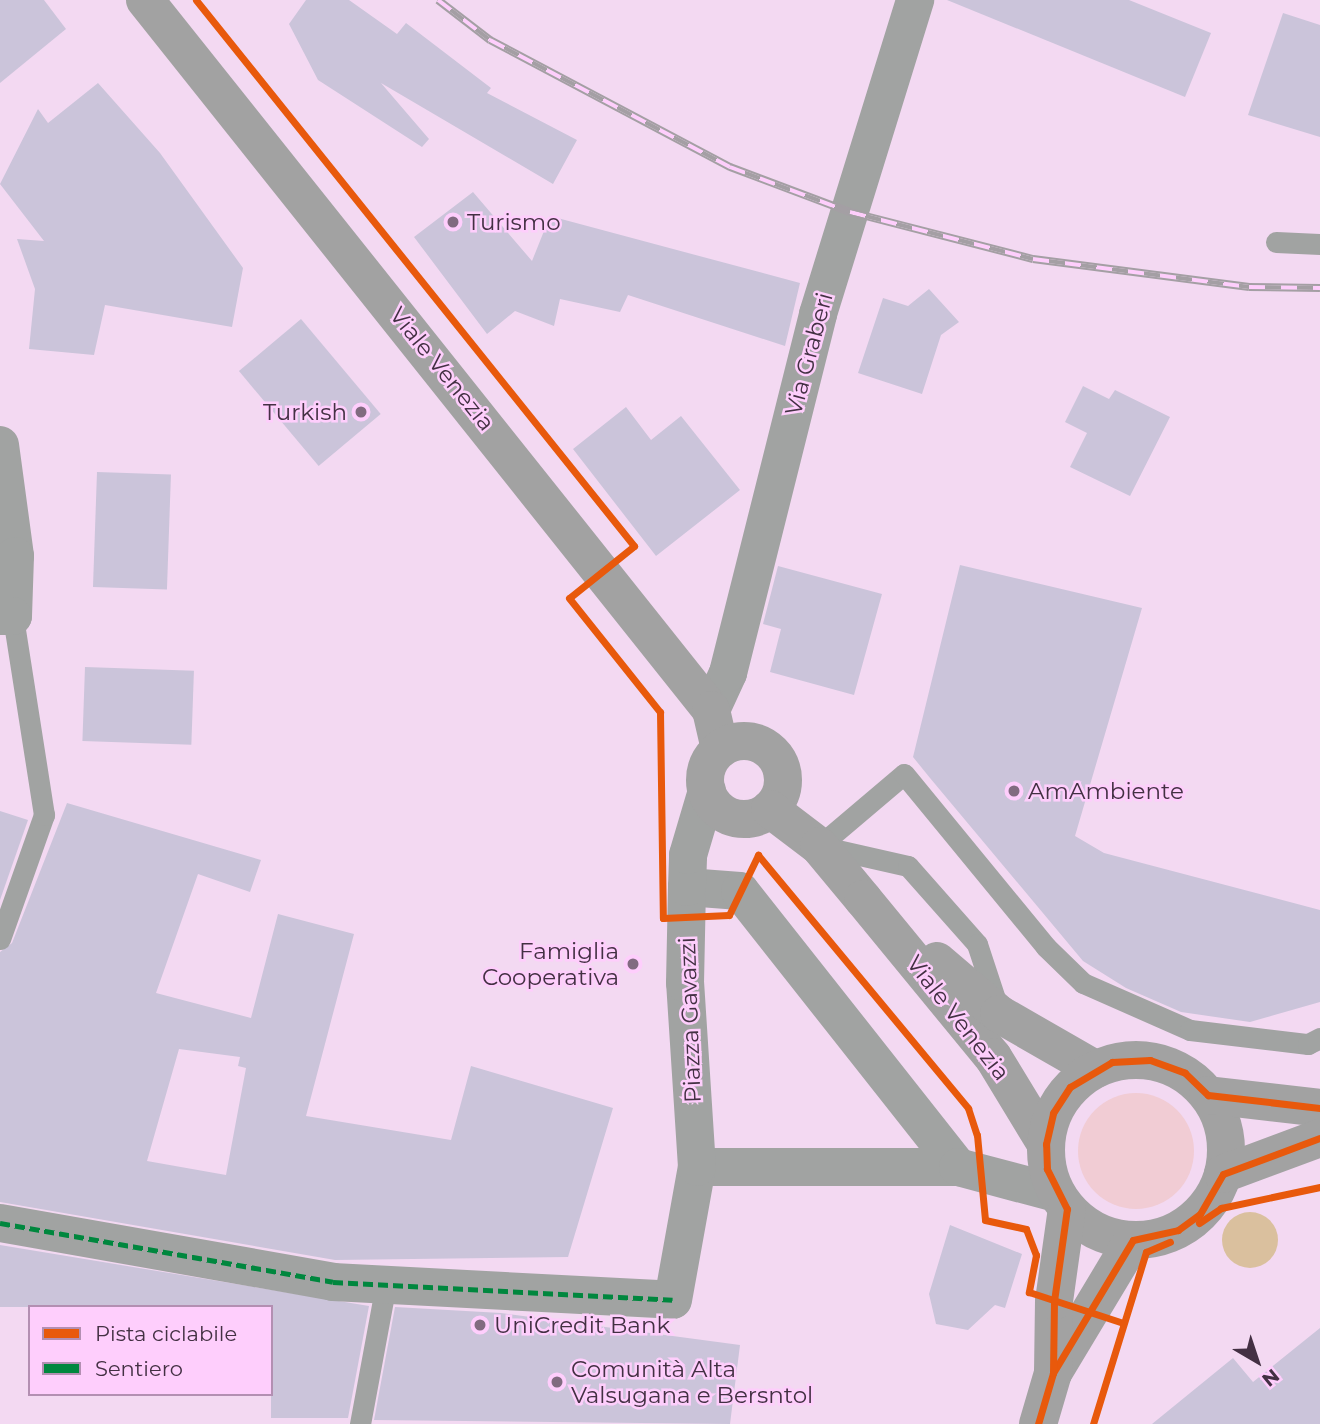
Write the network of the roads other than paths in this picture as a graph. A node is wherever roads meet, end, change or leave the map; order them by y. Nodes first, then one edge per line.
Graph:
1 (145, 0) edge
2 (915, 0) edge
3 (1276, 242) dead end
4 (1320, 244) edge
5 (0, 445) edge
6 (6, 616) edge
7 (710, 710) junction
8 (720, 749) junction
9 (707, 791) junction
10 (770, 809) junction
11 (819, 846) junction
12 (687, 887) junction
13 (863, 898) junction
14 (0, 939) edge
15 (999, 1014) junction
16 (1320, 1038) edge
17 (1095, 1069) junction
18 (1208, 1095) junction
19 (1320, 1108) edge
20 (1320, 1138) edge
21 (1046, 1144) junction
22 (697, 1167) junction
23 (958, 1167) junction
24 (1223, 1174) junction
25 (1062, 1201) junction
26 (0, 1223) edge
27 (1133, 1240) junction
28 (386, 1284) junction
29 (1053, 1373) junction
30 (359, 1424) edge
31 (1038, 1424) edge

1 - 7 main road, Viale Venezia
2 - 7 street, Via Graberi
3 - 4 lane
5 - 6 street
6 - 14 lane
7 - 8 main road, Viale Venezia
8 - 9 main road
8 - 10 main road
9 - 10 main road
9 - 12 street, Piazza Gavazzi
10 - 11 main road, Viale Venezia
11 - 13 main road, Viale Venezia
11 - 15 lane
11 - 16 lane
12 - 22 street, Piazza Gavazzi
12 - 23 street
13 - 15 main road, Viale Venezia
13 - 21 main road, Viale Venezia
15 - 17 main road, Viale Venezia
17 - 18 main road
17 - 21 main road
18 - 19 main road
18 - 24 main road
20 - 24 main road
21 - 25 main road
22 - 23 street
22 - 28 street, Piazza Gavazzi
23 - 25 street
24 - 27 main road
25 - 27 main road
25 - 29 main road
26 - 28 street
27 - 29 main road
28 - 30 lane
29 - 31 main road

